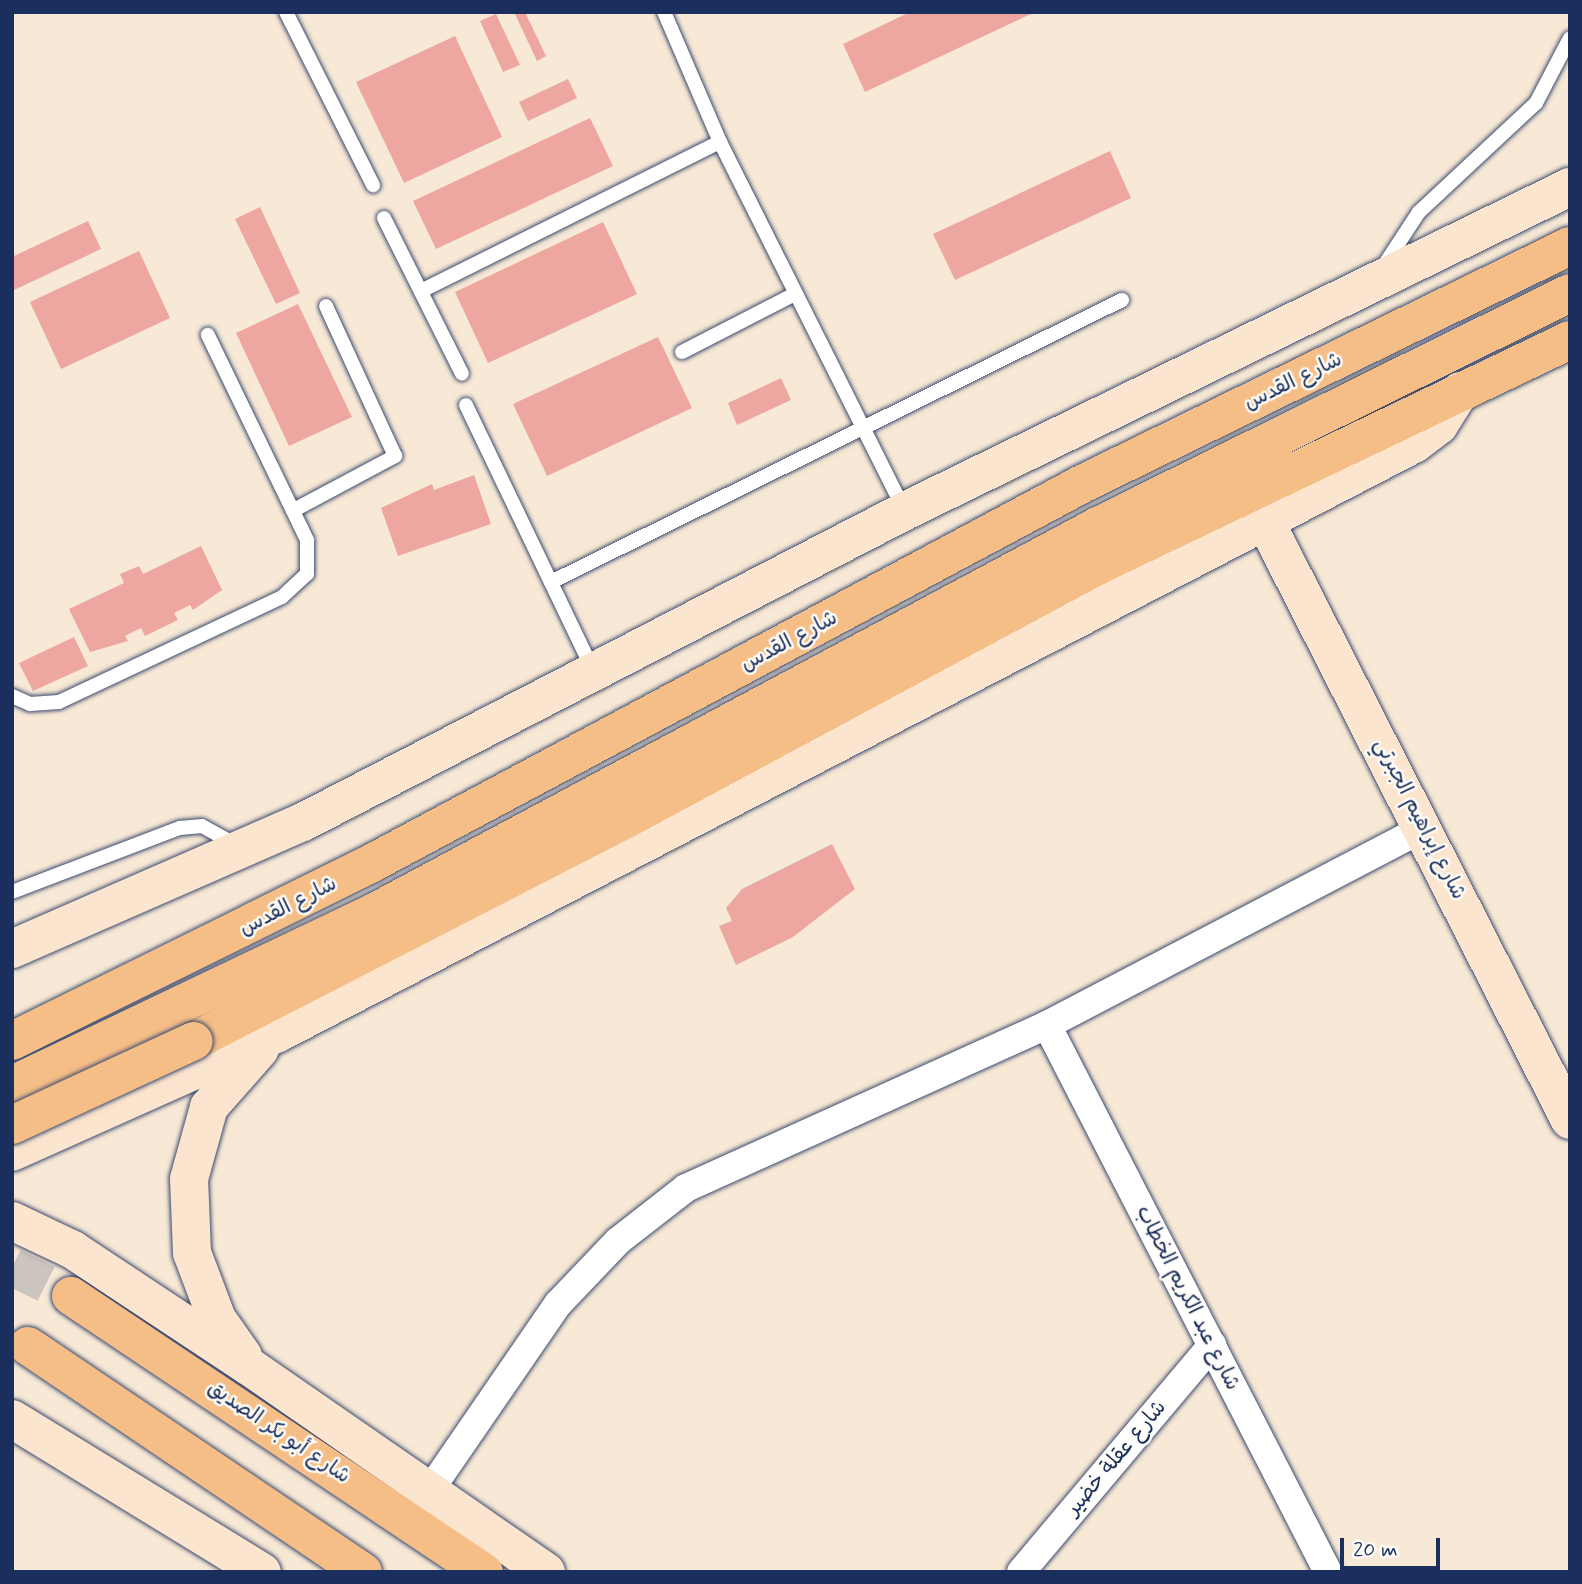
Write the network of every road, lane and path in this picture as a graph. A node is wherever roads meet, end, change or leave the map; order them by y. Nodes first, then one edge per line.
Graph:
1 (286, 12) edge
2 (664, 12) edge
3 (1570, 38) edge
4 (720, 142) junction
5 (373, 185) dead end
6 (1570, 187) edge
7 (384, 218) dead end
8 (1570, 246) edge
9 (1377, 278) junction
10 (421, 291) junction
11 (1570, 293) edge
12 (795, 294) junction
13 (1122, 300) dead end
14 (326, 306) dead end
15 (208, 335) dead end
16 (1570, 341) edge
17 (682, 352) dead end
18 (462, 374) dead end
19 (1460, 391) junction
20 (466, 405) dead end
21 (862, 428) junction
22 (294, 510) junction
23 (905, 512) junction
24 (1265, 521) junction
25 (551, 582) junction
26 (593, 670) junction
27 (12, 696) edge
28 (1425, 827) junction
29 (245, 850) junction
30 (12, 892) edge
31 (12, 949) edge
32 (190, 1023) junction
33 (1047, 1025) junction
34 (278, 1033) junction
35 (12, 1041) edge
36 (12, 1085) edge
37 (12, 1107) edge
38 (84, 1119) junction
39 (1570, 1120) edge
40 (12, 1125) edge
41 (12, 1152) edge
42 (12, 1221) edge
43 (12, 1248) edge
44 (73, 1250) junction
45 (71, 1296) tunnel mouth
46 (1212, 1345) junction
47 (27, 1346) dead end
48 (250, 1367) junction
49 (12, 1419) edge
50 (430, 1490) junction
51 (262, 1572) edge
52 (363, 1572) edge
53 (484, 1572) edge
54 (545, 1572) edge
55 (1021, 1572) edge
56 (1328, 1572) edge

1 - 5 lane
2 - 4 lane
3 - 9 lane
4 - 10 lane
4 - 12 lane
6 - 9 main road
7 - 10 lane
8 - 35 main road, شارع القدس
9 - 23 main road
10 - 18 lane
11 - 32 main road, شارع القدس
12 - 17 lane
12 - 21 lane
13 - 21 lane
14 - 22 lane
15 - 22 lane
16 - 19 main road
19 - 24 main road
19 - 32 main road
20 - 25 lane
21 - 23 lane
21 - 25 lane
22 - 27 lane
23 - 26 main road
24 - 28 main road, شارع إبراهيم الجبرتي
24 - 34 main road
25 - 26 lane
26 - 29 main road
28 - 33 street
28 - 39 main road, شارع إبراهيم الجبرتي
29 - 30 lane
29 - 31 main road
32 - 36 main road, شارع القدس
32 - 40 main road, bridge
33 - 46 street, شارع عبد الكريم الخطاب
33 - 50 street
34 - 38 main road
34 - 48 main road
37 - 38 main road
38 - 41 main road
42 - 44 main road
43 - 44 main road
44 - 48 main road
45 - 53 main road, شارع أبو بكر الصديق
46 - 55 street, شارع عقلة خضير
46 - 56 street, شارع عبد الكريم الخطاب
47 - 52 main road
48 - 50 main road
49 - 51 main road
50 - 54 main road

